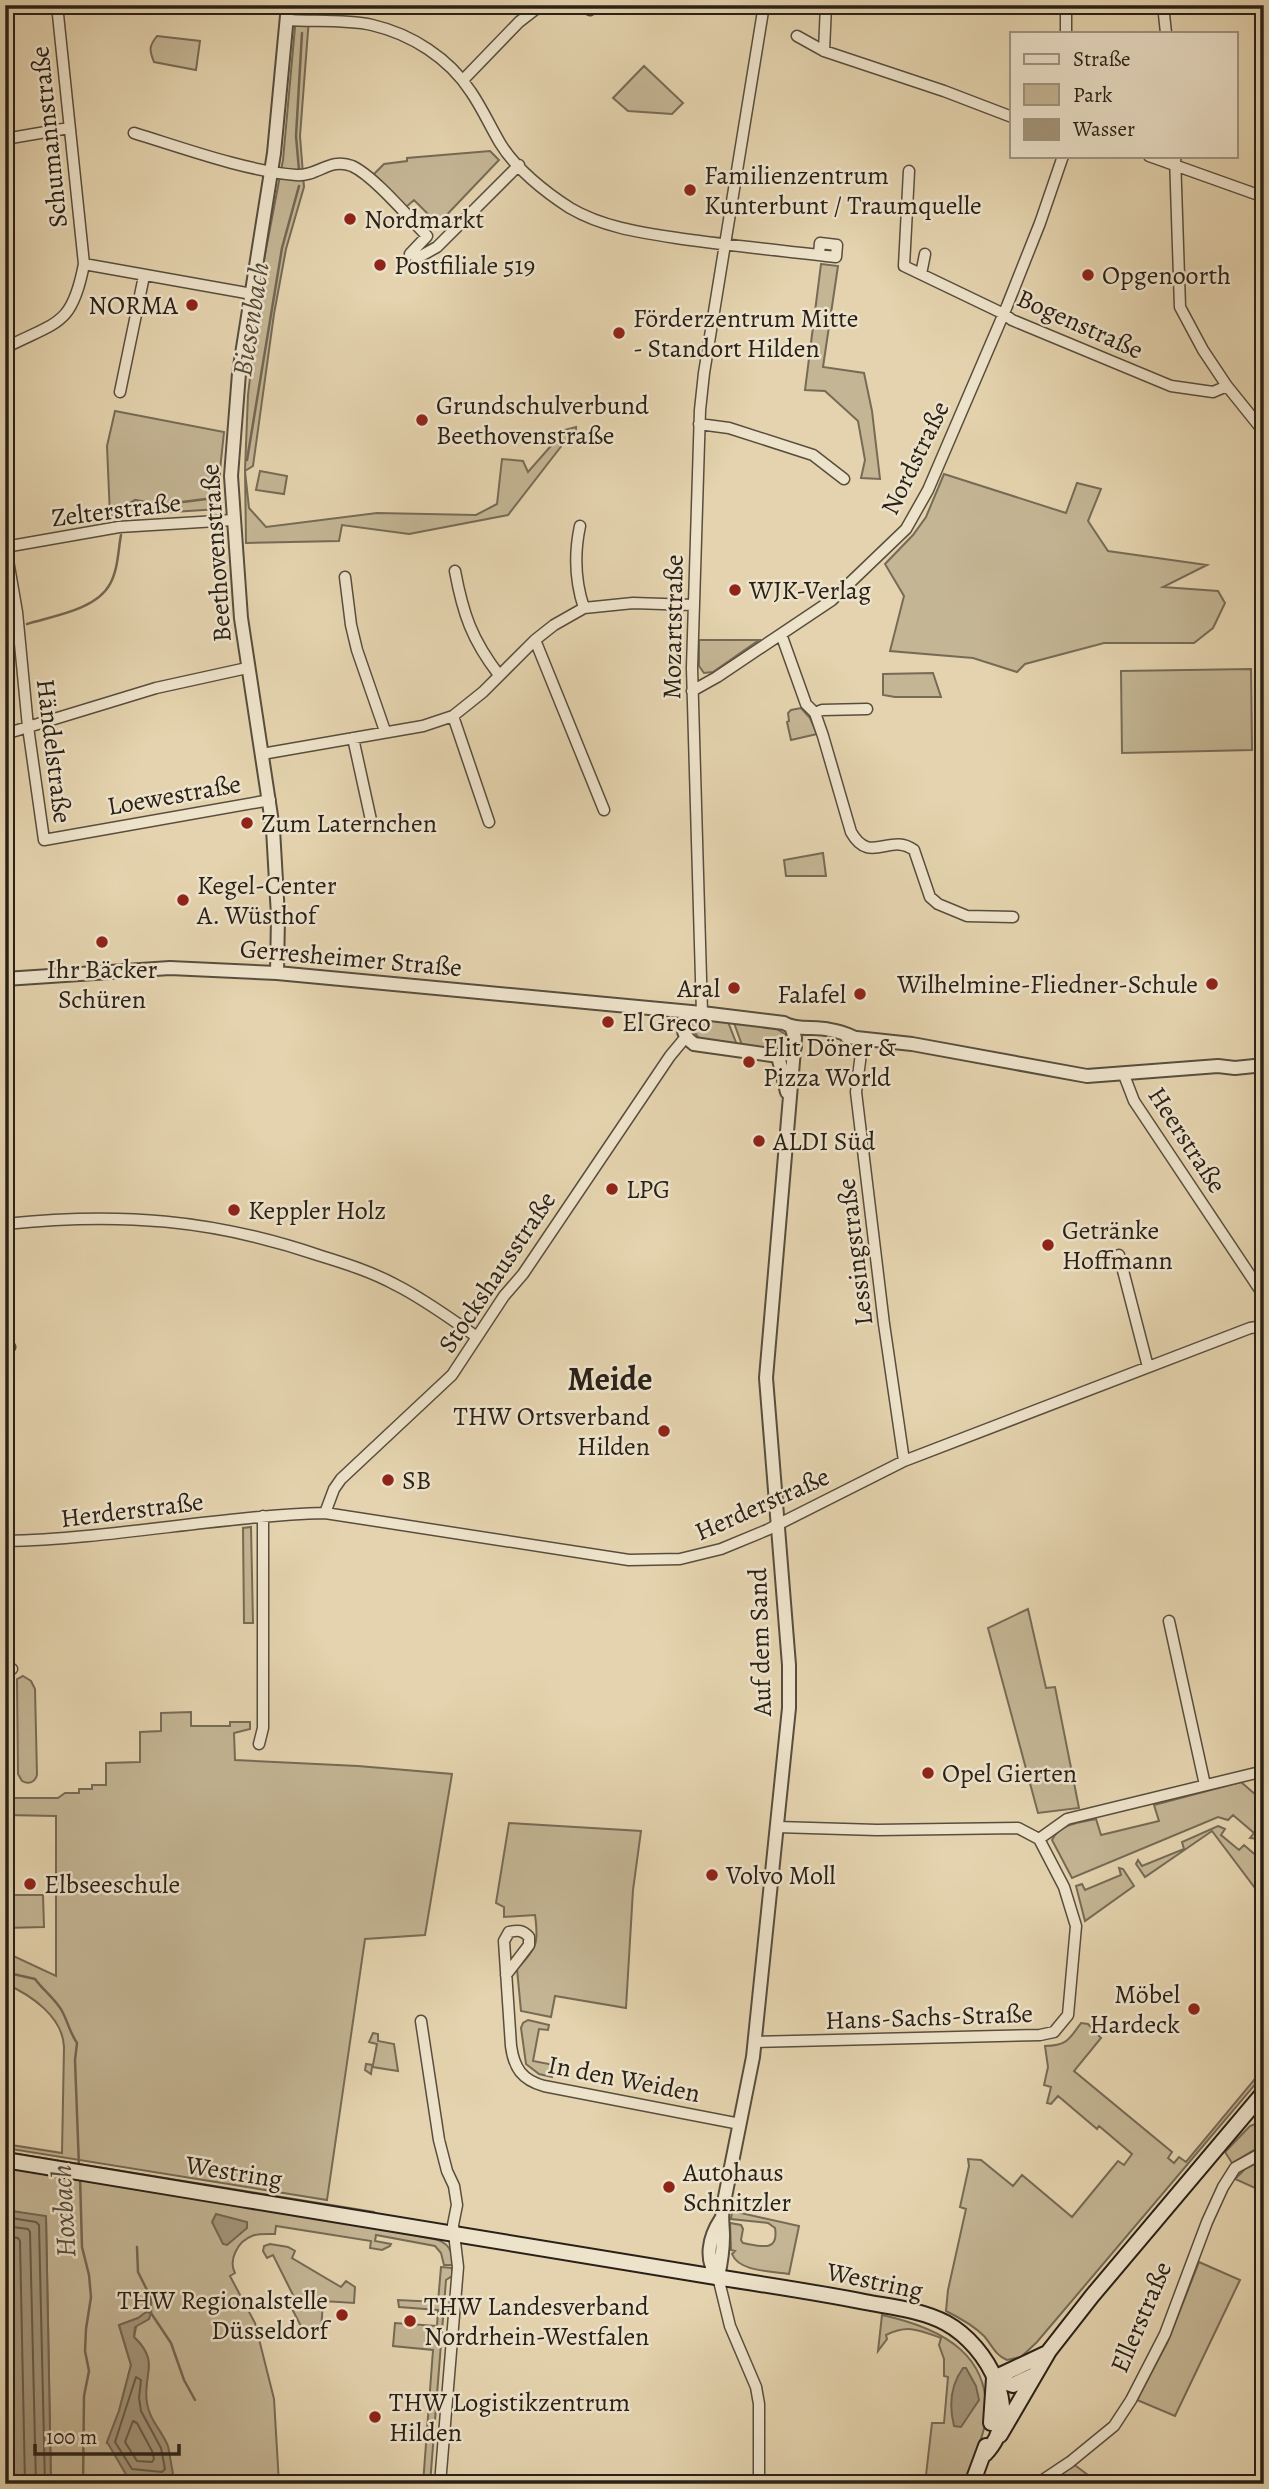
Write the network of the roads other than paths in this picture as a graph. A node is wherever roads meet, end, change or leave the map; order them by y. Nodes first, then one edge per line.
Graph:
1 (57, 5) edge
2 (288, 5) edge
3 (541, 5) edge
4 (764, 5) edge
5 (826, 5) edge
6 (1066, 5) edge
7 (1163, 5) edge
8 (286, 20) junction
9 (1066, 32) edge
10 (1166, 32) edge
11 (797, 36) dead end
12 (824, 51) junction
13 (463, 80) junction
14 (1010, 116) edge
15 (69, 128) junction
16 (134, 133) dead end
17 (5, 139) edge
18 (1062, 158) edge
19 (1175, 160) edge
20 (519, 165) junction
21 (272, 171) junction
22 (909, 171) dead end
23 (1264, 197) edge
24 (725, 244) junction
25 (925, 254) dead end
26 (819, 255) dead end
27 (84, 264) junction
28 (921, 274) junction
29 (144, 276) junction
30 (252, 294) junction
31 (1004, 314) junction
32 (5, 348) edge
33 (1227, 386) junction
34 (120, 392) dead end
35 (699, 424) junction
36 (1264, 432) edge
37 (844, 479) dead end
38 (233, 520) junction
39 (580, 526) dead end
40 (6, 546) edge
41 (455, 571) dead end
42 (345, 577) dead end
43 (693, 605) junction
44 (584, 608) junction
45 (781, 634) junction
46 (535, 640) junction
47 (247, 668) junction
48 (499, 674) junction
49 (692, 691) junction
50 (867, 709) dead end
51 (815, 713) junction
52 (453, 716) junction
53 (28, 727) junction
54 (385, 731) junction
55 (5, 734) edge
56 (353, 738) junction
57 (262, 754) junction
58 (270, 800) junction
59 (604, 810) dead end
60 (371, 820) dead end
61 (489, 822) dead end
62 (44, 840) joint
63 (1013, 917) dead end
64 (277, 973) junction
65 (5, 979) edge
66 (650, 1009) junction
67 (698, 1013) junction
68 (684, 1032) junction
69 (858, 1037) junction
70 (794, 1038) junction
71 (778, 1056) junction
72 (1264, 1065) edge
73 (1124, 1075) junction
74 (789, 1103) junction
75 (5, 1224) edge
76 (1119, 1255) dead end
77 (1264, 1297) edge
78 (1264, 1319) edge
79 (1264, 1326) edge
80 (1250, 1328) junction
81 (477, 1337) junction
82 (1148, 1367) junction
83 (904, 1461) junction
84 (325, 1513) junction
85 (263, 1516) junction
86 (776, 1525) junction
87 (5, 1541) edge
88 (1169, 1621) dead end
89 (259, 1744) dead end
90 (1264, 1771) edge
91 (1205, 1785) junction
92 (777, 1827) junction
93 (1038, 1839) junction
94 (506, 1975) dead end
95 (421, 2021) dead end
96 (755, 2042) junction
97 (1264, 2092) edge
98 (1258, 2110) edge
99 (740, 2124) junction
100 (1264, 2152) edge
101 (5, 2160) edge
102 (454, 2233) junction
103 (718, 2277) junction
104 (1049, 2351) junction
105 (1034, 2375) junction
106 (994, 2378) junction
107 (988, 2451) junction
108 (440, 2484) edge
109 (759, 2484) edge
110 (972, 2484) edge
111 (1037, 2484) edge

1 - 15 street, Schumannstraße
2 - 8 street, Beethovenstraße
3 - 13 street
4 - 24 street, Mozartstraße
5 - 12 street
6 - 9 street
7 - 10 street
8 - 13 street
8 - 21 street, Beethovenstraße
11 - 12 street
12 - 14 street
13 - 20 street
15 - 17 street
15 - 27 street, Schumannstraße
16 - 21 street
18 - 31 street, Nordstraße
19 - 23 street
19 - 33 street
20 - 21 street
20 - 24 street
21 - 30 street, Beethovenstraße
22 - 28 street
24 - 26 street
24 - 35 street, Mozartstraße
25 - 28 street
27 - 29 street
27 - 32 street
28 - 31 street, Bogenstraße
29 - 30 street
29 - 34 street
30 - 38 street, Beethovenstraße
31 - 33 street, Bogenstraße
31 - 45 street, Nordstraße
33 - 36 street
35 - 37 street
35 - 43 street, Mozartstraße
38 - 40 street, Zelterstraße
38 - 47 street, Beethovenstraße
39 - 44 street
40 - 53 street, Händelstraße
41 - 48 street
42 - 54 street
43 - 44 street
43 - 49 street, Mozartstraße
44 - 46 street
45 - 49 street, Nordstraße
45 - 51 street
46 - 48 street
46 - 59 street
47 - 53 street
47 - 57 street, Beethovenstraße
48 - 52 street
49 - 67 street, Mozartstraße
50 - 51 street
51 - 63 street
52 - 54 street
52 - 61 street
53 - 55 street
53 - 62 street, Händelstraße
54 - 56 street
56 - 57 street
56 - 60 street
57 - 58 street, Beethovenstraße
58 - 62 street, Loewestraße
58 - 64 street, Beethovenstraße
64 - 65 street, Gerresheimer Straße
64 - 66 street, Gerresheimer Straße
66 - 67 street, Gerresheimer Straße
66 - 68 street, Gerresheimer Straße
67 - 68 street
67 - 70 street, Gerresheimer Straße
68 - 71 street, Gerresheimer Straße
68 - 81 street, Stockshausstraße
69 - 70 street, Gerresheimer Straße
69 - 73 street, Gerresheimer Straße
69 - 83 street, Lessingstraße
70 - 71 street, Gerresheimer Straße
70 - 74 street, Auf dem Sand
71 - 74 street, Auf dem Sand
72 - 73 street, Gerresheimer Straße
73 - 77 street, Heerstraße
74 - 86 street, Auf dem Sand
75 - 81 street
76 - 82 street
78 - 80 street, Herderstraße
79 - 80 street, Herderstraße
80 - 82 street, Herderstraße
81 - 84 street, Stockshausstraße
82 - 83 street, Herderstraße
83 - 86 street, Herderstraße
84 - 85 street, Herderstraße
84 - 86 street, Herderstraße
85 - 87 street, Herderstraße
85 - 89 street
86 - 92 street, Auf dem Sand
88 - 91 street
90 - 91 street
91 - 93 street
92 - 93 street
92 - 96 street, Auf dem Sand
93 - 96 street, Hans-Sachs-Straße
94 - 99 street, In den Weiden
95 - 102 street
96 - 99 street, Auf dem Sand
97 - 98 main road, Ellerstraße
98 - 104 main road, Ellerstraße
99 - 103 street, Auf dem Sand
100 - 111 street, Ellerstraße
101 - 102 main road, Westring
102 - 103 main road, Westring
102 - 108 street
103 - 106 main road, Westring
103 - 109 street
104 - 105 main road, Ellerstraße
104 - 106 main road, Ellerstraße
105 - 106 main road
105 - 107 main road, Ellerstraße
106 - 107 main road
107 - 110 main road

